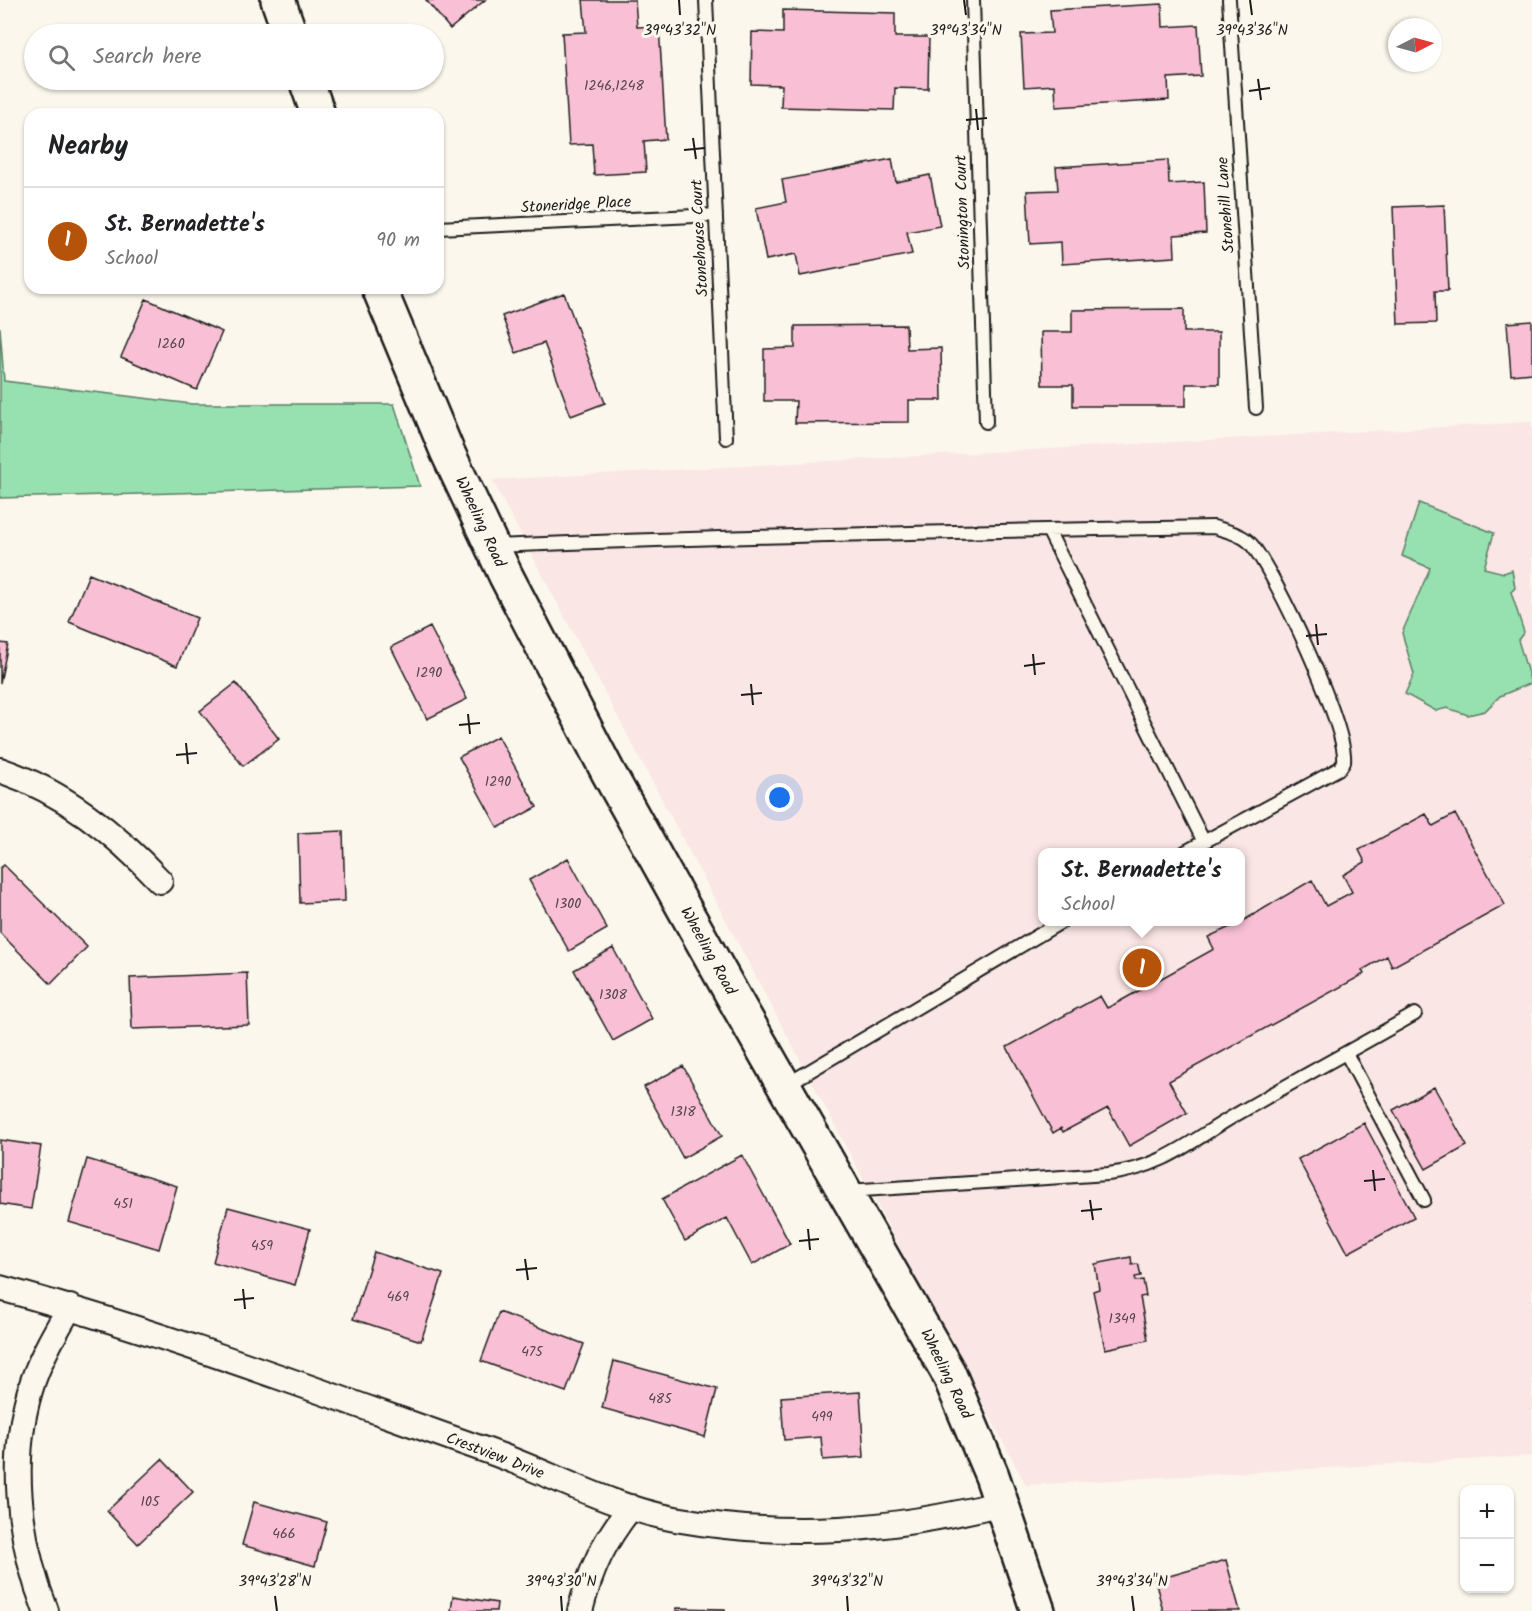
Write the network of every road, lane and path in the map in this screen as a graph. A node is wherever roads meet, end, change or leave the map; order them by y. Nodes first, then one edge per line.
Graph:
1 (278, 0) edge
2 (706, 0) edge
3 (973, 0) edge
4 (1229, 0) edge
5 (286, 24) edge
6 (310, 90) edge
7 (316, 108) edge
8 (716, 214) junction
9 (444, 228) edge
10 (382, 294) edge
11 (1256, 408) dead end
12 (986, 422) dead end
13 (726, 438) dead end
14 (1048, 530) junction
15 (491, 546) junction
16 (0, 770) edge
17 (1204, 842) junction
18 (1193, 848) edge
19 (160, 881) dead end
20 (1053, 926) edge
21 (1415, 1014) dead end
22 (1346, 1053) junction
23 (784, 1086) junction
24 (845, 1191) junction
25 (1424, 1200) dead end
26 (0, 1288) edge
27 (70, 1307) junction
28 (1002, 1503) junction
29 (631, 1507) junction
30 (46, 1611) edge
31 (580, 1611) edge
32 (1038, 1611) edge

1 - 5 street
2 - 8 lane, Stonehouse Court
3 - 12 lane, Stonington Court
4 - 11 lane, Stonehill Lane
6 - 7 street
8 - 9 lane, Stoneridge Place
8 - 13 lane, Stonehouse Court
10 - 15 street, Wheeling Road
14 - 15 lane
14 - 17 lane
14 - 17 lane
15 - 23 street, Wheeling Road
16 - 19 street
17 - 18 lane
20 - 23 lane
21 - 22 lane
22 - 24 lane
22 - 25 lane
23 - 24 street, Wheeling Road
24 - 28 street, Wheeling Road
26 - 27 street, Crestview Drive
27 - 29 street, Crestview Drive
27 - 30 street
28 - 29 street, Crestview Drive
28 - 32 street, Wheeling Road
29 - 31 street

